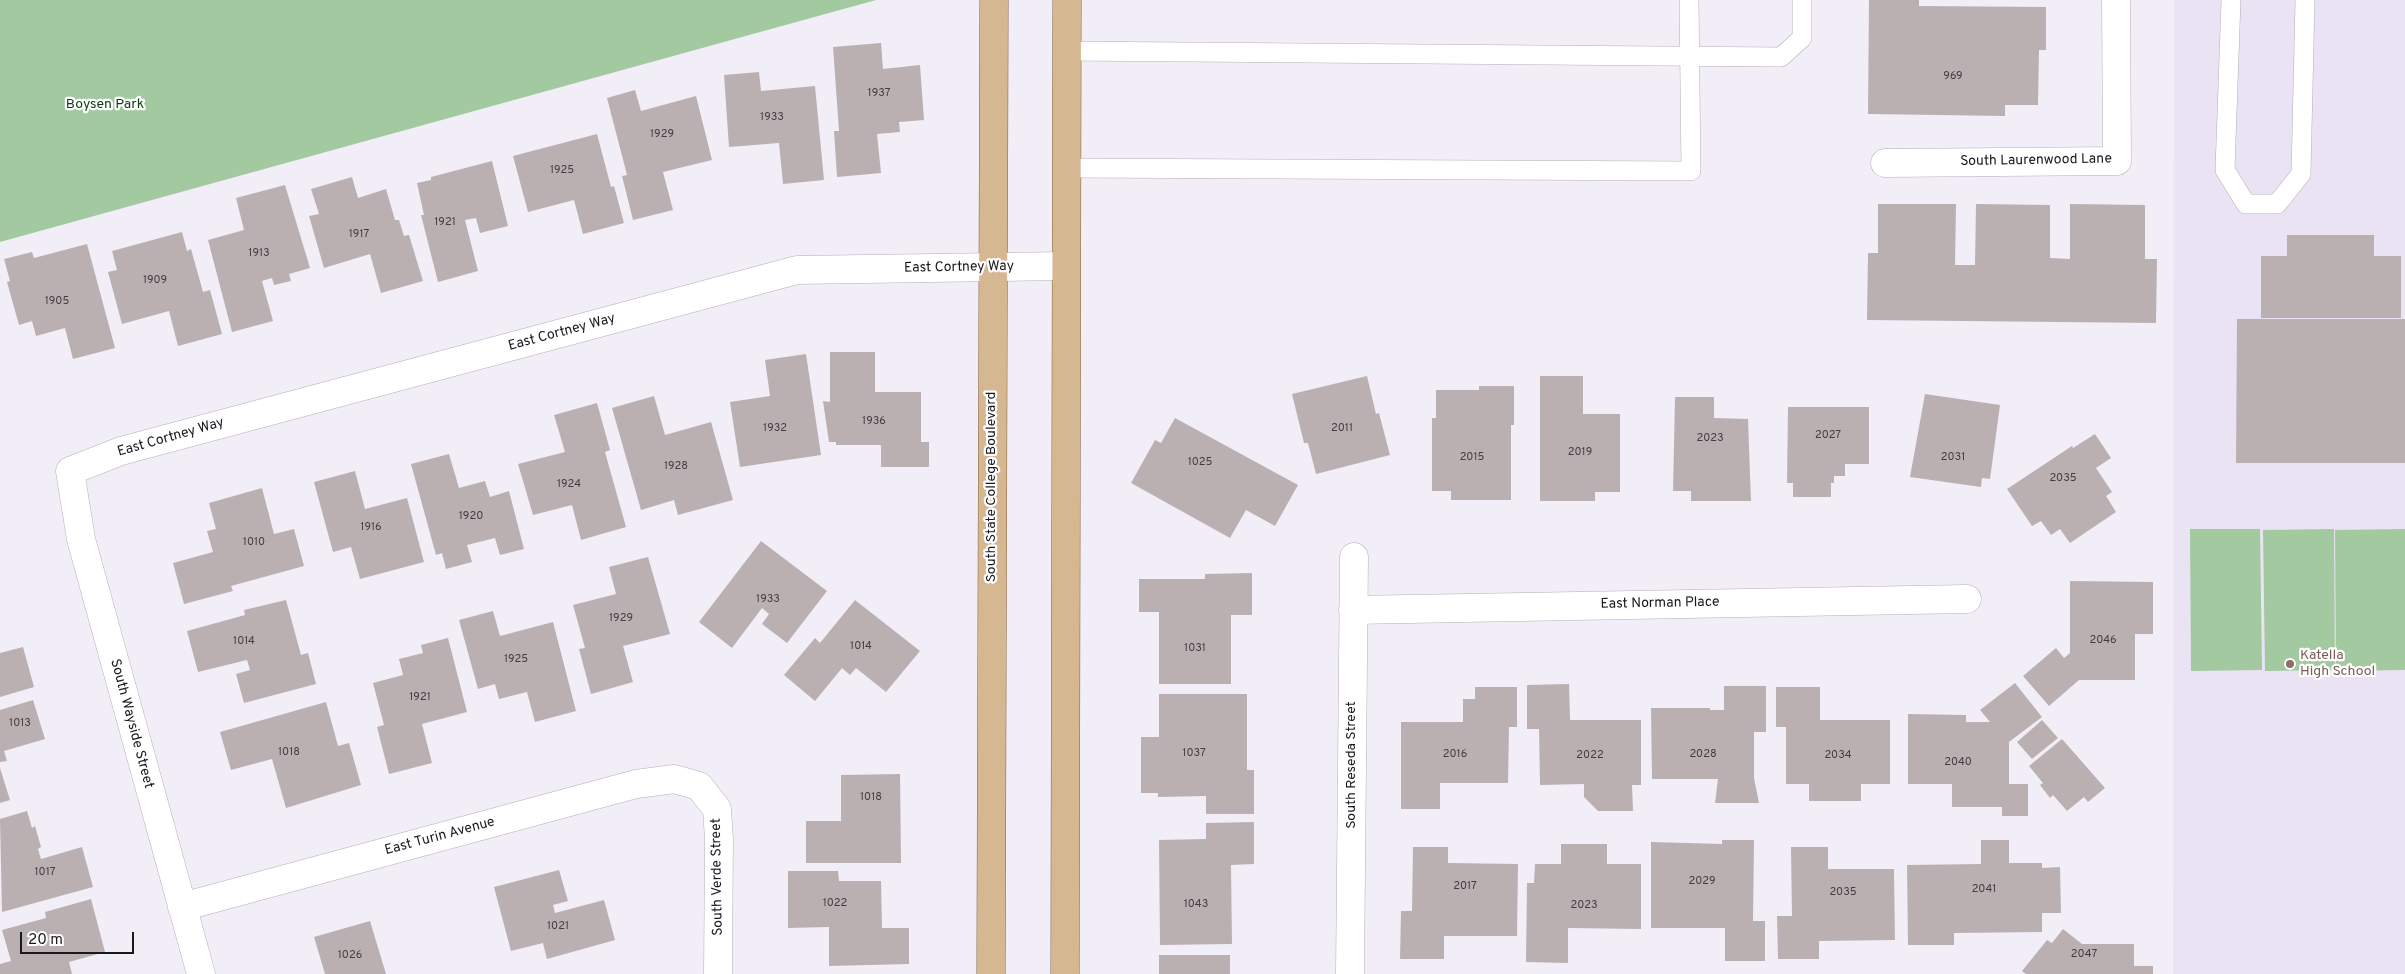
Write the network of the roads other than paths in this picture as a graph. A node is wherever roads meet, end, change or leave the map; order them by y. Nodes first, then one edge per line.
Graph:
1 (994, 0) edge
2 (1067, 0) edge
3 (1689, 0) edge
4 (1802, 0) edge
5 (2116, 0) edge
6 (2231, 0) edge
7 (2305, 0) edge
8 (1067, 52) junction
9 (1688, 56) junction
10 (1885, 163) dead end
11 (1066, 168) junction
12 (1066, 266) junction
13 (992, 267) junction
14 (70, 471) joint
15 (1354, 557) dead end
16 (1968, 599) dead end
17 (1353, 610) junction
18 (699, 786) joint
19 (182, 907) junction
20 (201, 974) edge
21 (718, 974) edge
22 (991, 974) edge
23 (1066, 974) edge
24 (1350, 974) edge

1 - 13 main road, South State College Boulevard
2 - 8 main road
3 - 9 lane
4 - 9 lane
5 - 10 street, South Laurenwood Lane
6 - 7 lane
8 - 9 lane
8 - 11 main road
9 - 11 lane
11 - 12 main road
12 - 13 street, East Cortney Way
12 - 23 main road
13 - 14 street, East Cortney Way
13 - 22 main road, South State College Boulevard
14 - 19 street, South Wayside Street
15 - 17 street, South Reseda Street
16 - 17 street, East Norman Place
17 - 24 street, South Reseda Street
18 - 19 street, East Turin Avenue
18 - 21 street, South Verde Street
19 - 20 street, South Wayside Street

